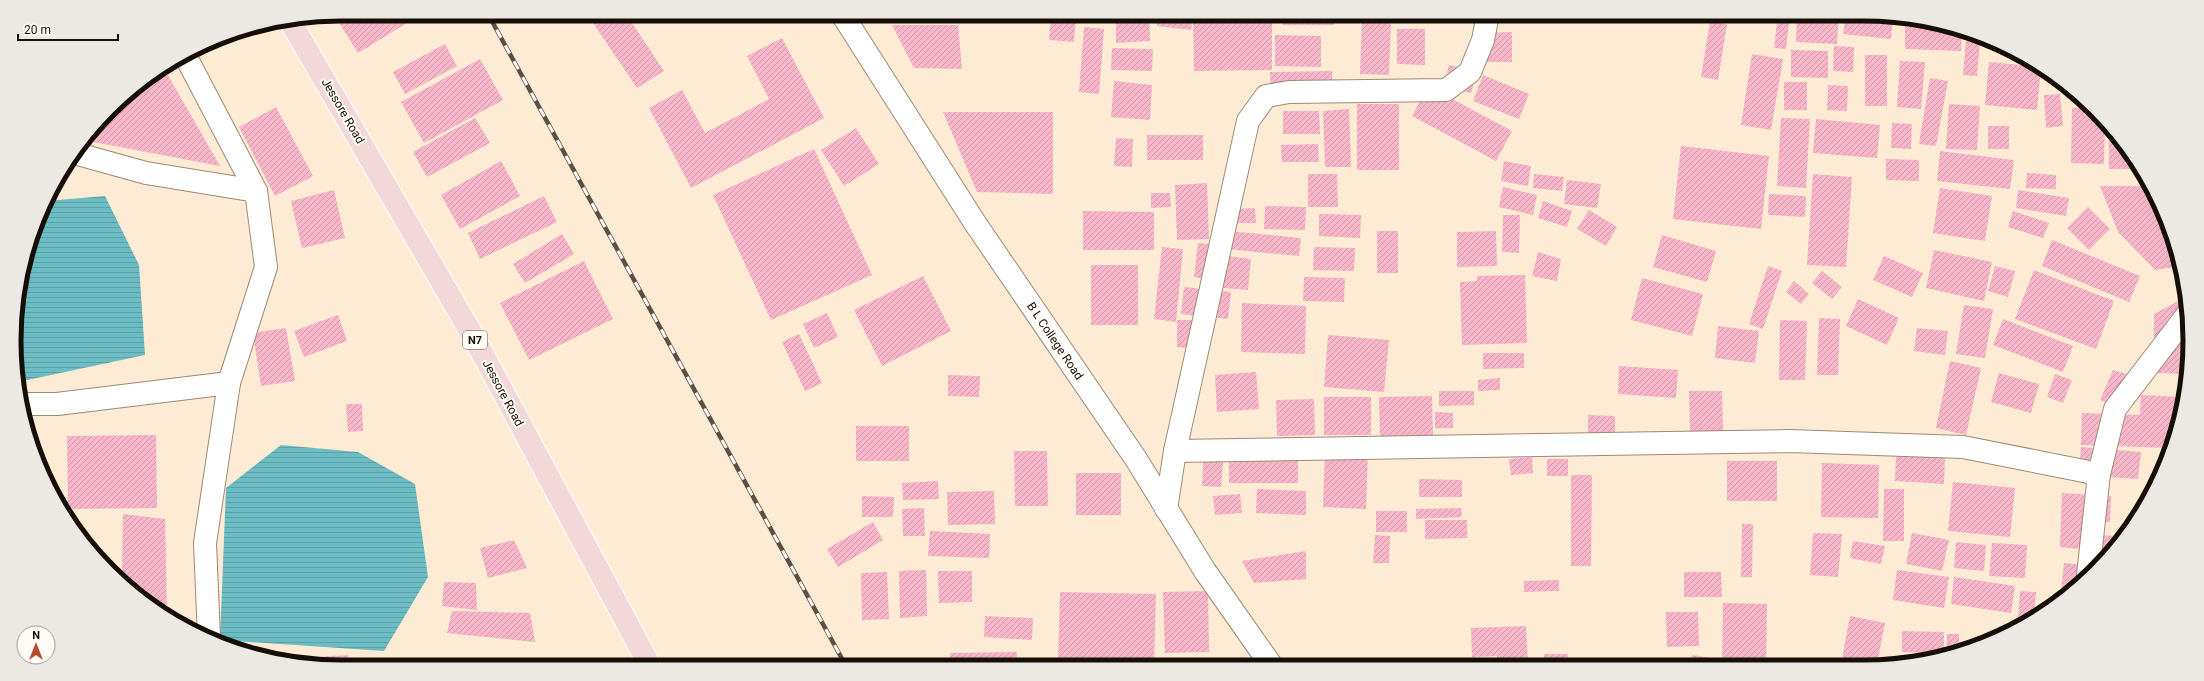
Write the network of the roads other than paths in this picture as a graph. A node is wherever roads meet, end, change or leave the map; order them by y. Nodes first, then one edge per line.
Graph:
1 (846, 21) edge
2 (1487, 21) edge
3 (292, 25) edge
4 (188, 60) edge
5 (81, 155) edge
6 (256, 191) junction
7 (2182, 321) edge
8 (229, 383) junction
9 (27, 404) edge
10 (1175, 451) junction
11 (2098, 474) junction
12 (1166, 509) junction
13 (2089, 566) edge
14 (209, 632) edge
15 (647, 660) edge
16 (1267, 660) edge

1 - 12 street, B L College Road
2 - 10 street
3 - 15 highway, Jessore Road / N7
4 - 6 street
5 - 6 street
6 - 8 street
7 - 11 street
8 - 9 street
8 - 14 street
10 - 11 street
10 - 12 street
11 - 13 street
12 - 16 street, B L College Road

